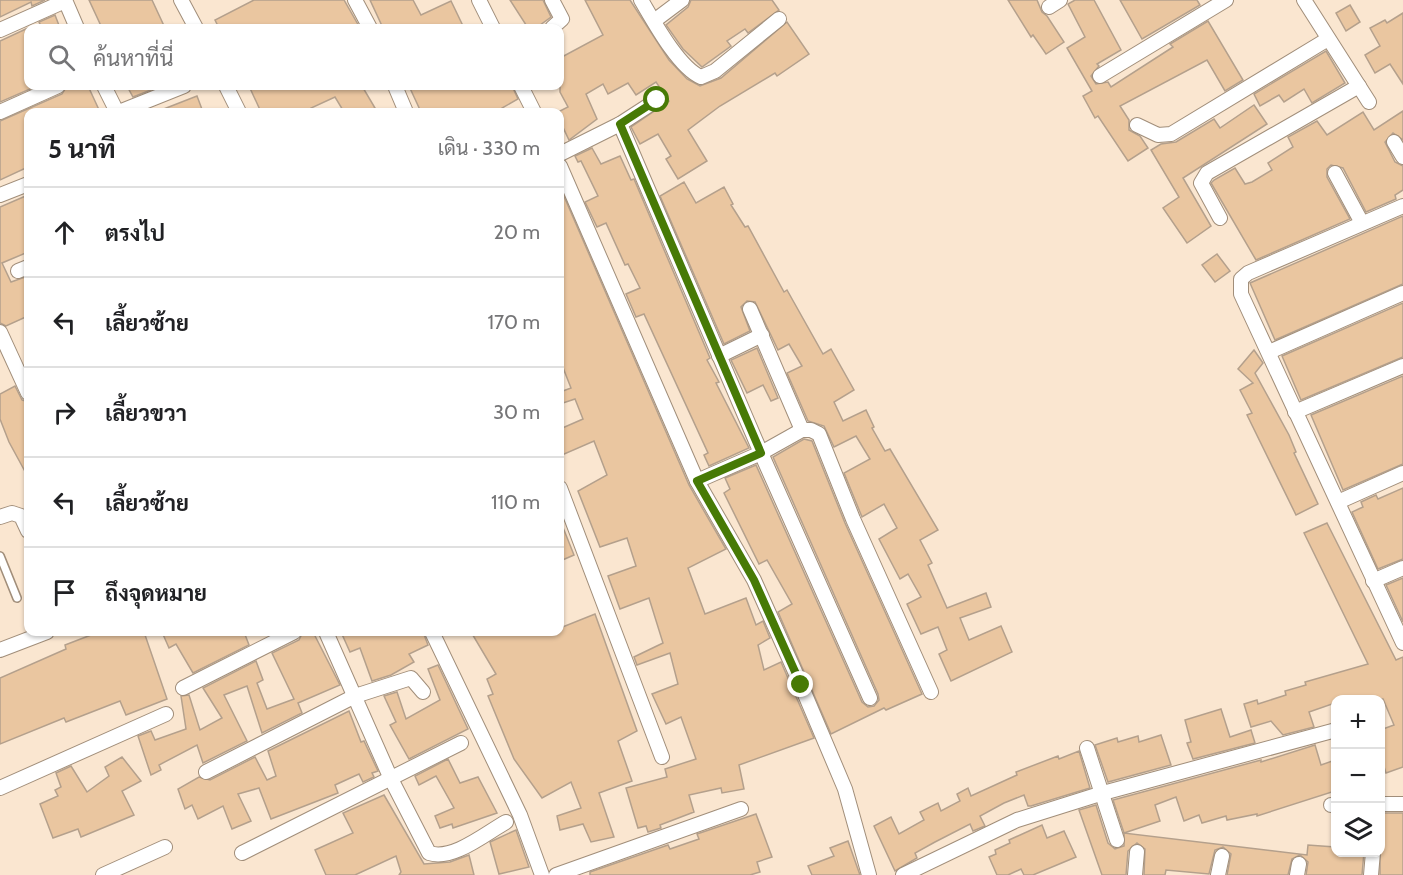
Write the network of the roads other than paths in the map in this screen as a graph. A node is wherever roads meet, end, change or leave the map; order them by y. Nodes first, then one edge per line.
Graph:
1 (65, 0) edge
2 (180, 0) edge
3 (355, 0) edge
4 (479, 0) edge
5 (552, 0) edge
6 (641, 0) edge
7 (682, 0) edge
8 (1226, 0) edge
9 (1304, 0) edge
10 (779, 19) dead end
11 (654, 21) junction
12 (75, 24) edge
13 (194, 24) edge
14 (368, 24) edge
15 (491, 24) edge
16 (557, 24) edge
17 (0, 30) edge
18 (1328, 39) junction
19 (1100, 76) dead end
20 (1359, 86) junction
21 (49, 90) edge
22 (106, 90) edge
23 (174, 90) edge
24 (228, 90) edge
25 (397, 90) edge
26 (523, 90) edge
27 (657, 100) dead end
28 (1369, 102) dead end
29 (116, 108) edge
30 (128, 108) edge
31 (237, 108) edge
32 (404, 108) edge
33 (532, 108) edge
34 (0, 112) edge
35 (620, 124) junction
36 (1137, 125) dead end
37 (1394, 142) dead end
38 (564, 152) edge
39 (1403, 157) edge
40 (1335, 174) dead end
41 (564, 175) edge
42 (24, 186) edge
43 (0, 195) edge
44 (1403, 206) edge
45 (1220, 218) dead end
46 (1362, 223) junction
47 (1403, 293) edge
48 (750, 309) dead end
49 (0, 332) edge
50 (762, 335) junction
51 (1269, 352) junction
52 (719, 356) junction
53 (1403, 366) edge
54 (24, 384) edge
55 (1295, 412) junction
56 (802, 430) junction
57 (761, 453) junction
58 (1403, 473) edge
59 (697, 481) junction
60 (564, 499) edge
61 (1338, 502) junction
62 (0, 517) edge
63 (24, 522) edge
64 (0, 556) edge
65 (1403, 568) edge
66 (1373, 581) junction
67 (16, 598) dead end
68 (37, 636) edge
69 (286, 636) edge
70 (328, 636) edge
71 (434, 636) edge
72 (1403, 643) edge
73 (0, 650) edge
74 (183, 688) dead end
75 (423, 692) dead end
76 (931, 692) dead end
77 (356, 696) junction
78 (870, 699) dead end
79 (166, 714) dead end
80 (1331, 731) edge
81 (461, 743) dead end
82 (1087, 748) dead end
83 (662, 757) dead end
84 (206, 772) dead end
85 (391, 779) junction
86 (0, 788) edge
87 (1103, 794) junction
88 (1385, 804) edge
89 (1403, 804) edge
90 (741, 808) dead end
91 (506, 822) dead end
92 (1117, 840) dead end
93 (165, 847) dead end
94 (1137, 852) dead end
95 (242, 853) dead end
96 (1222, 856) dead end
97 (1373, 857) edge
98 (103, 875) edge
99 (542, 875) edge
100 (556, 875) edge
101 (869, 875) edge
102 (903, 875) edge
103 (1135, 875) edge
104 (1218, 875) edge
105 (1371, 875) edge

1 - 12 street
1 - 17 street
2 - 13 street
3 - 14 street
4 - 15 street
5 - 16 street
6 - 11 street
7 - 11 street
8 - 19 street
9 - 18 street
10 - 11 street
18 - 20 street
18 - 36 street
20 - 28 street
20 - 45 street
21 - 34 street
22 - 29 street
23 - 30 street
24 - 31 street
25 - 32 street
26 - 33 street
27 - 35 street
35 - 38 street
35 - 52 street
37 - 39 street
40 - 46 street
41 - 59 street
42 - 43 street
44 - 46 street
46 - 51 street
47 - 51 street
48 - 50 street
49 - 54 street
50 - 52 street
50 - 56 street
51 - 55 street
52 - 57 street
53 - 55 street
55 - 61 street
56 - 57 street
56 - 76 street
57 - 59 street
57 - 78 street
58 - 61 street
59 - 101 street
60 - 83 street
61 - 66 street
62 - 63 street
64 - 67 lane
65 - 66 street
66 - 72 street
68 - 73 street
69 - 74 street
70 - 77 street
71 - 99 street
75 - 77 street
77 - 84 street
77 - 85 street
79 - 86 street
80 - 87 street
81 - 85 street
82 - 87 street
85 - 91 street
85 - 95 street
87 - 92 street
87 - 102 street
88 - 89 street
90 - 100 street
93 - 98 street
94 - 103 street
96 - 104 street
97 - 105 street

